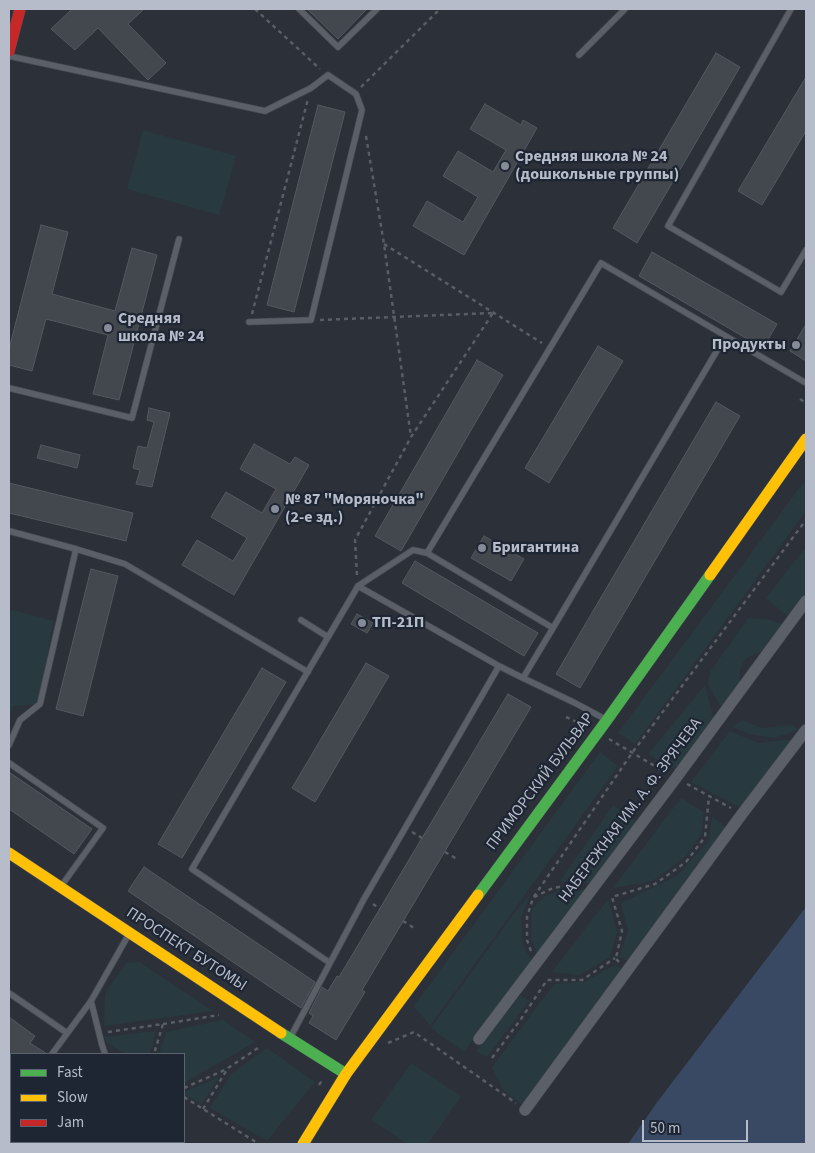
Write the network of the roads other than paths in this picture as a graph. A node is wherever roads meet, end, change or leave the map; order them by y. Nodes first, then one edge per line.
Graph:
1 (20, 9) edge
2 (299, 9) edge
3 (377, 9) edge
4 (625, 9) edge
5 (791, 9) edge
6 (9, 51) edge
7 (580, 55) dead end
8 (9, 56) edge
9 (179, 239) dead end
10 (806, 250) edge
11 (250, 322) road end
12 (725, 336) junction
13 (806, 383) edge
14 (9, 388) edge
15 (806, 439) edge
16 (9, 531) edge
17 (76, 549) junction
18 (427, 553) junction
19 (358, 586) junction
20 (806, 601) edge
21 (301, 620) dead end
22 (553, 628) junction
23 (328, 637) junction
24 (499, 666) junction
25 (308, 672) junction
26 (523, 678) junction
27 (607, 720) junction
28 (806, 730) edge
29 (9, 745) edge
30 (9, 763) edge
31 (9, 853) edge
32 (60, 887) junction
33 (130, 933) junction
34 (330, 963) junction
35 (9, 994) edge
36 (91, 1001) junction
37 (67, 1033) junction
38 (290, 1038) junction
39 (479, 1039) dead end
40 (53, 1053) edge
41 (105, 1053) edge
42 (346, 1074) junction
43 (525, 1110) road end
44 (303, 1144) edge

1 - 6 street
2 - 3 lane
4 - 7 lane
5 - 10 lane
8 - 11 lane
9 - 14 lane
12 - 13 lane
12 - 18 lane
12 - 22 lane
15 - 27 street, ПРИМОРСКИЙ БУЛЬВАР
16 - 17 lane
17 - 25 lane
17 - 29 lane
18 - 19 lane
18 - 22 lane
19 - 23 lane
19 - 24 lane
20 - 39 street, НАБЕРЕЖНАЯ ИМ. А. Ф. ЗРЯЧЕВА
21 - 23 lane
22 - 26 lane
23 - 25 lane
24 - 26 lane
24 - 34 lane
25 - 34 lane
26 - 27 lane
27 - 42 street, ПРИМОРСКИЙ БУЛЬВАР
28 - 43 street
30 - 32 lane
31 - 32 street, ПРОСПЕКТ БУТОМЫ
32 - 33 street, ПРОСПЕКТ БУТОМЫ
33 - 36 lane
33 - 38 street, ПРОСПЕКТ БУТОМЫ
34 - 38 lane
35 - 37 lane
36 - 37 lane
36 - 41 lane
37 - 40 lane
38 - 42 street, ПРОСПЕКТ БУТОМЫ
42 - 44 street, ПРИМОРСКИЙ БУЛЬВАР

